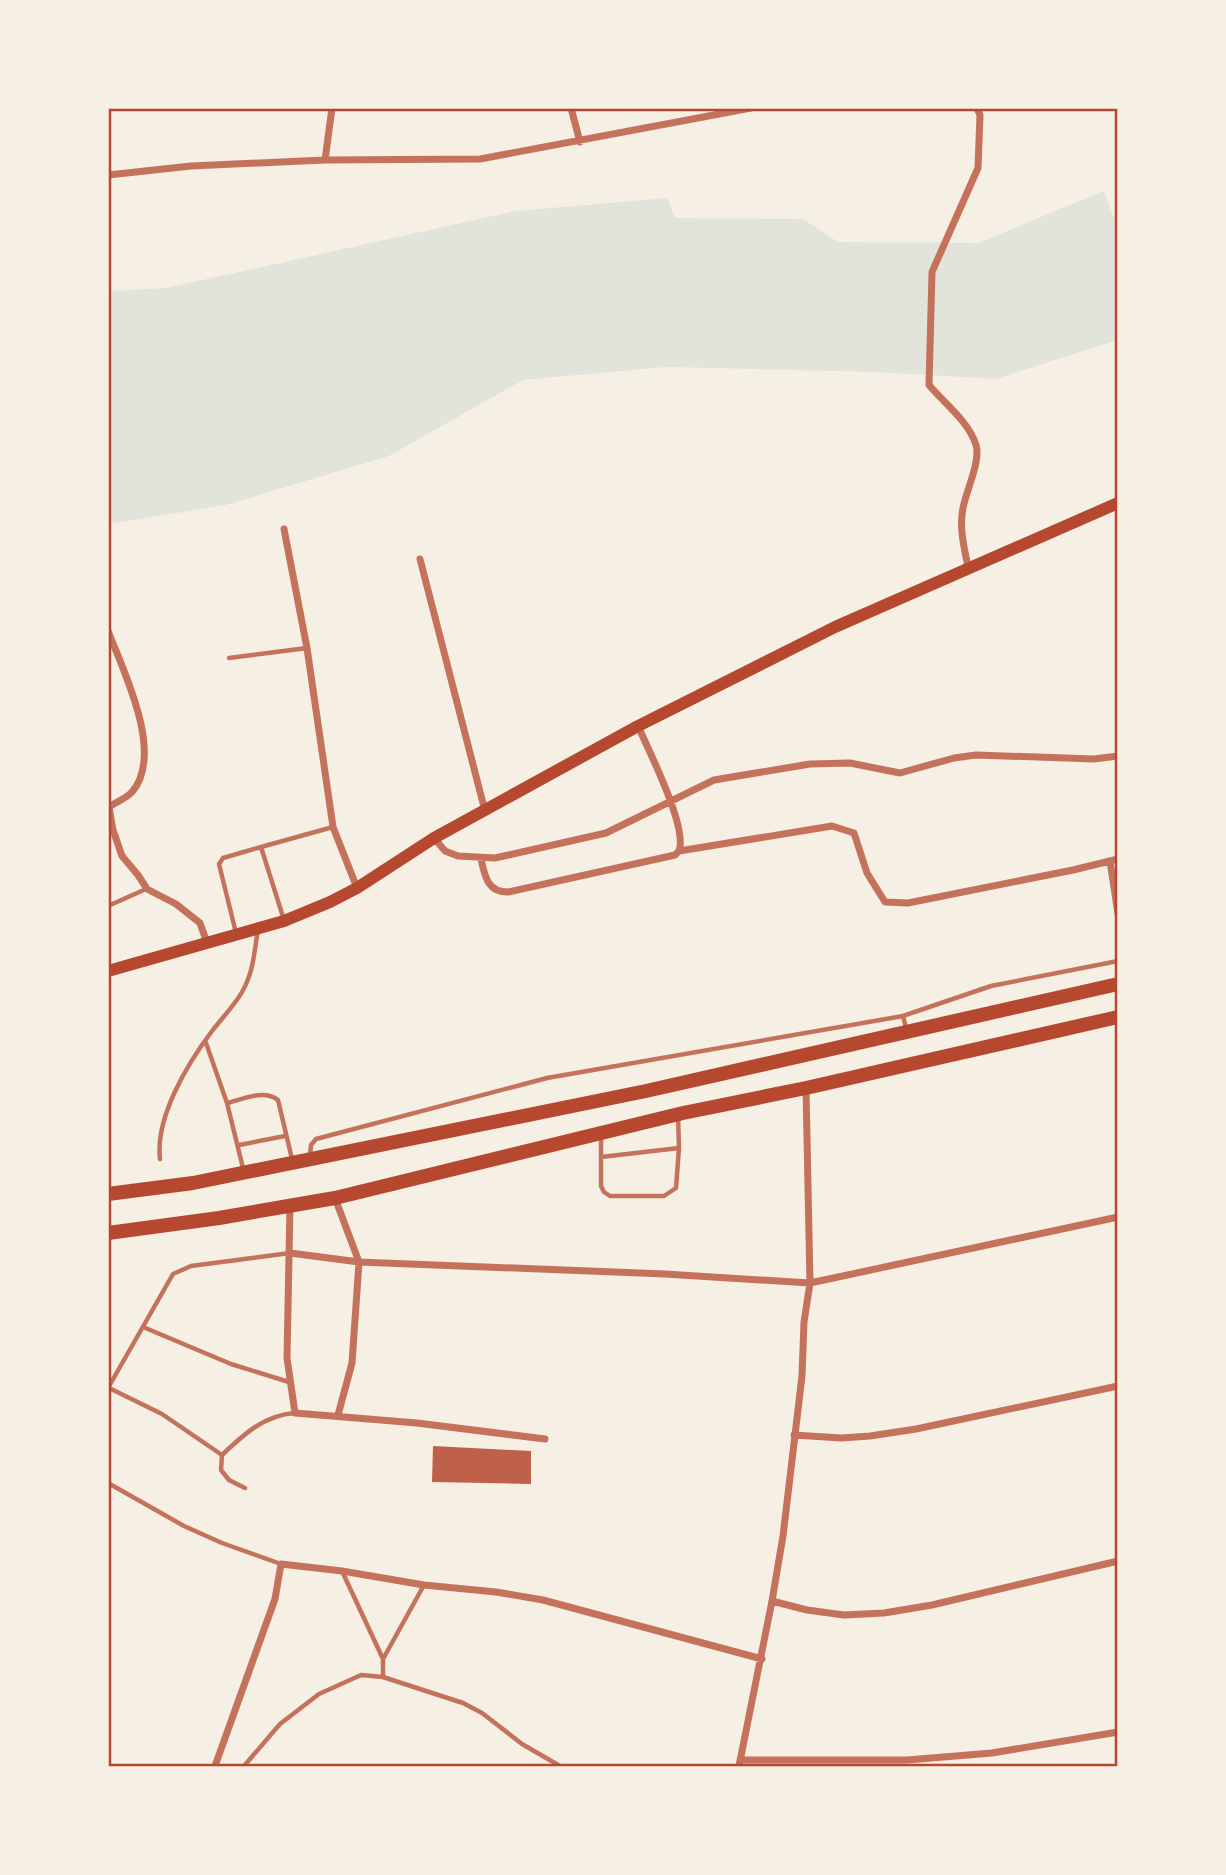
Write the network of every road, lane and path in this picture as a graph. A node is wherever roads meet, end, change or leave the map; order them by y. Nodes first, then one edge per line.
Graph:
1 (332, 108) edge
2 (571, 108) edge
3 (751, 108) edge
4 (977, 108) edge
5 (580, 142) junction
6 (325, 160) junction
7 (108, 175) edge
8 (1118, 503) edge
9 (284, 529) dead end
10 (420, 559) dead end
11 (968, 567) junction
12 (108, 631) edge
13 (307, 648) junction
14 (229, 659) dead end
15 (638, 726) junction
16 (1118, 756) edge
17 (671, 802) junction
18 (485, 810) junction
19 (333, 827) junction
20 (434, 838) junction
21 (261, 847) junction
22 (679, 852) junction
23 (481, 859) junction
24 (1114, 860) edge
25 (357, 888) junction
26 (147, 889) junction
27 (108, 906) edge
28 (1118, 914) edge
29 (284, 921) junction
30 (258, 929) junction
31 (236, 934) junction
32 (208, 944) junction
33 (1118, 961) edge
34 (108, 971) edge
35 (1118, 984) edge
36 (903, 1016) junction
37 (1118, 1017) edge
38 (907, 1031) junction
39 (205, 1042) junction
40 (806, 1088) junction
41 (228, 1103) junction
42 (678, 1115) junction
43 (601, 1133) junction
44 (285, 1136) junction
45 (239, 1145) junction
46 (679, 1148) junction
47 (601, 1157) junction
48 (160, 1159) dead end
49 (309, 1161) junction
50 (293, 1164) junction
51 (244, 1173) junction
52 (108, 1194) edge
53 (335, 1198) junction
54 (290, 1206) junction
55 (1118, 1217) edge
56 (108, 1233) edge
57 (290, 1253) junction
58 (359, 1262) junction
59 (810, 1283) junction
60 (143, 1326) junction
61 (289, 1382) junction
62 (1118, 1386) edge
63 (109, 1388) edge
64 (295, 1413) junction
65 (338, 1415) junction
66 (794, 1435) junction
67 (545, 1439) dead end
68 (222, 1455) junction
69 (108, 1483) edge
70 (245, 1488) dead end
71 (1118, 1561) edge
72 (281, 1564) junction
73 (342, 1571) junction
74 (424, 1585) junction
75 (772, 1601) junction
76 (762, 1658) junction
77 (383, 1659) junction
78 (383, 1677) junction
79 (1118, 1732) edge
80 (739, 1763) edge
81 (215, 1766) edge
82 (244, 1766) edge
83 (560, 1766) edge

1 - 6 street
2 - 5 street
3 - 5 street
4 - 11 street
5 - 6 street
6 - 7 street
8 - 11 main road
9 - 13 street
10 - 18 street
11 - 15 main road
12 - 26 street
13 - 14 lane
13 - 19 street
15 - 17 street
15 - 18 main road
16 - 17 street
17 - 22 street
17 - 23 street
18 - 20 main road
19 - 21 lane
19 - 25 street
20 - 23 street
20 - 25 main road
21 - 29 lane
21 - 31 lane
22 - 23 street
22 - 24 street
24 - 28 street
25 - 29 main road
26 - 27 lane
26 - 32 street
29 - 30 main road
30 - 31 main road
30 - 39 lane
31 - 32 main road
32 - 34 main road
33 - 36 lane
35 - 38 highway
36 - 38 lane
36 - 49 lane
37 - 40 highway
38 - 49 highway
39 - 41 lane
39 - 48 lane
40 - 42 highway
40 - 59 street
41 - 44 lane
41 - 45 lane
42 - 43 highway
42 - 46 lane
43 - 47 lane
43 - 53 highway
44 - 45 lane
44 - 50 lane
45 - 51 lane
46 - 47 lane
46 - 47 lane
49 - 50 highway
50 - 51 highway
51 - 52 highway
53 - 54 highway
53 - 58 street
54 - 56 highway
54 - 57 street
55 - 59 street
57 - 58 street
57 - 60 lane
57 - 61 street
58 - 59 street
58 - 65 street
59 - 66 street
60 - 61 lane
60 - 63 lane
61 - 64 street
62 - 66 street
63 - 68 lane
64 - 65 street
64 - 68 lane
65 - 67 street
66 - 75 street
68 - 70 lane
69 - 72 lane
71 - 75 street
72 - 73 street
72 - 81 street
73 - 74 street
73 - 77 lane
74 - 76 street
74 - 77 lane
75 - 76 street
76 - 80 street
77 - 78 lane
78 - 82 lane
78 - 83 lane
79 - 80 street

